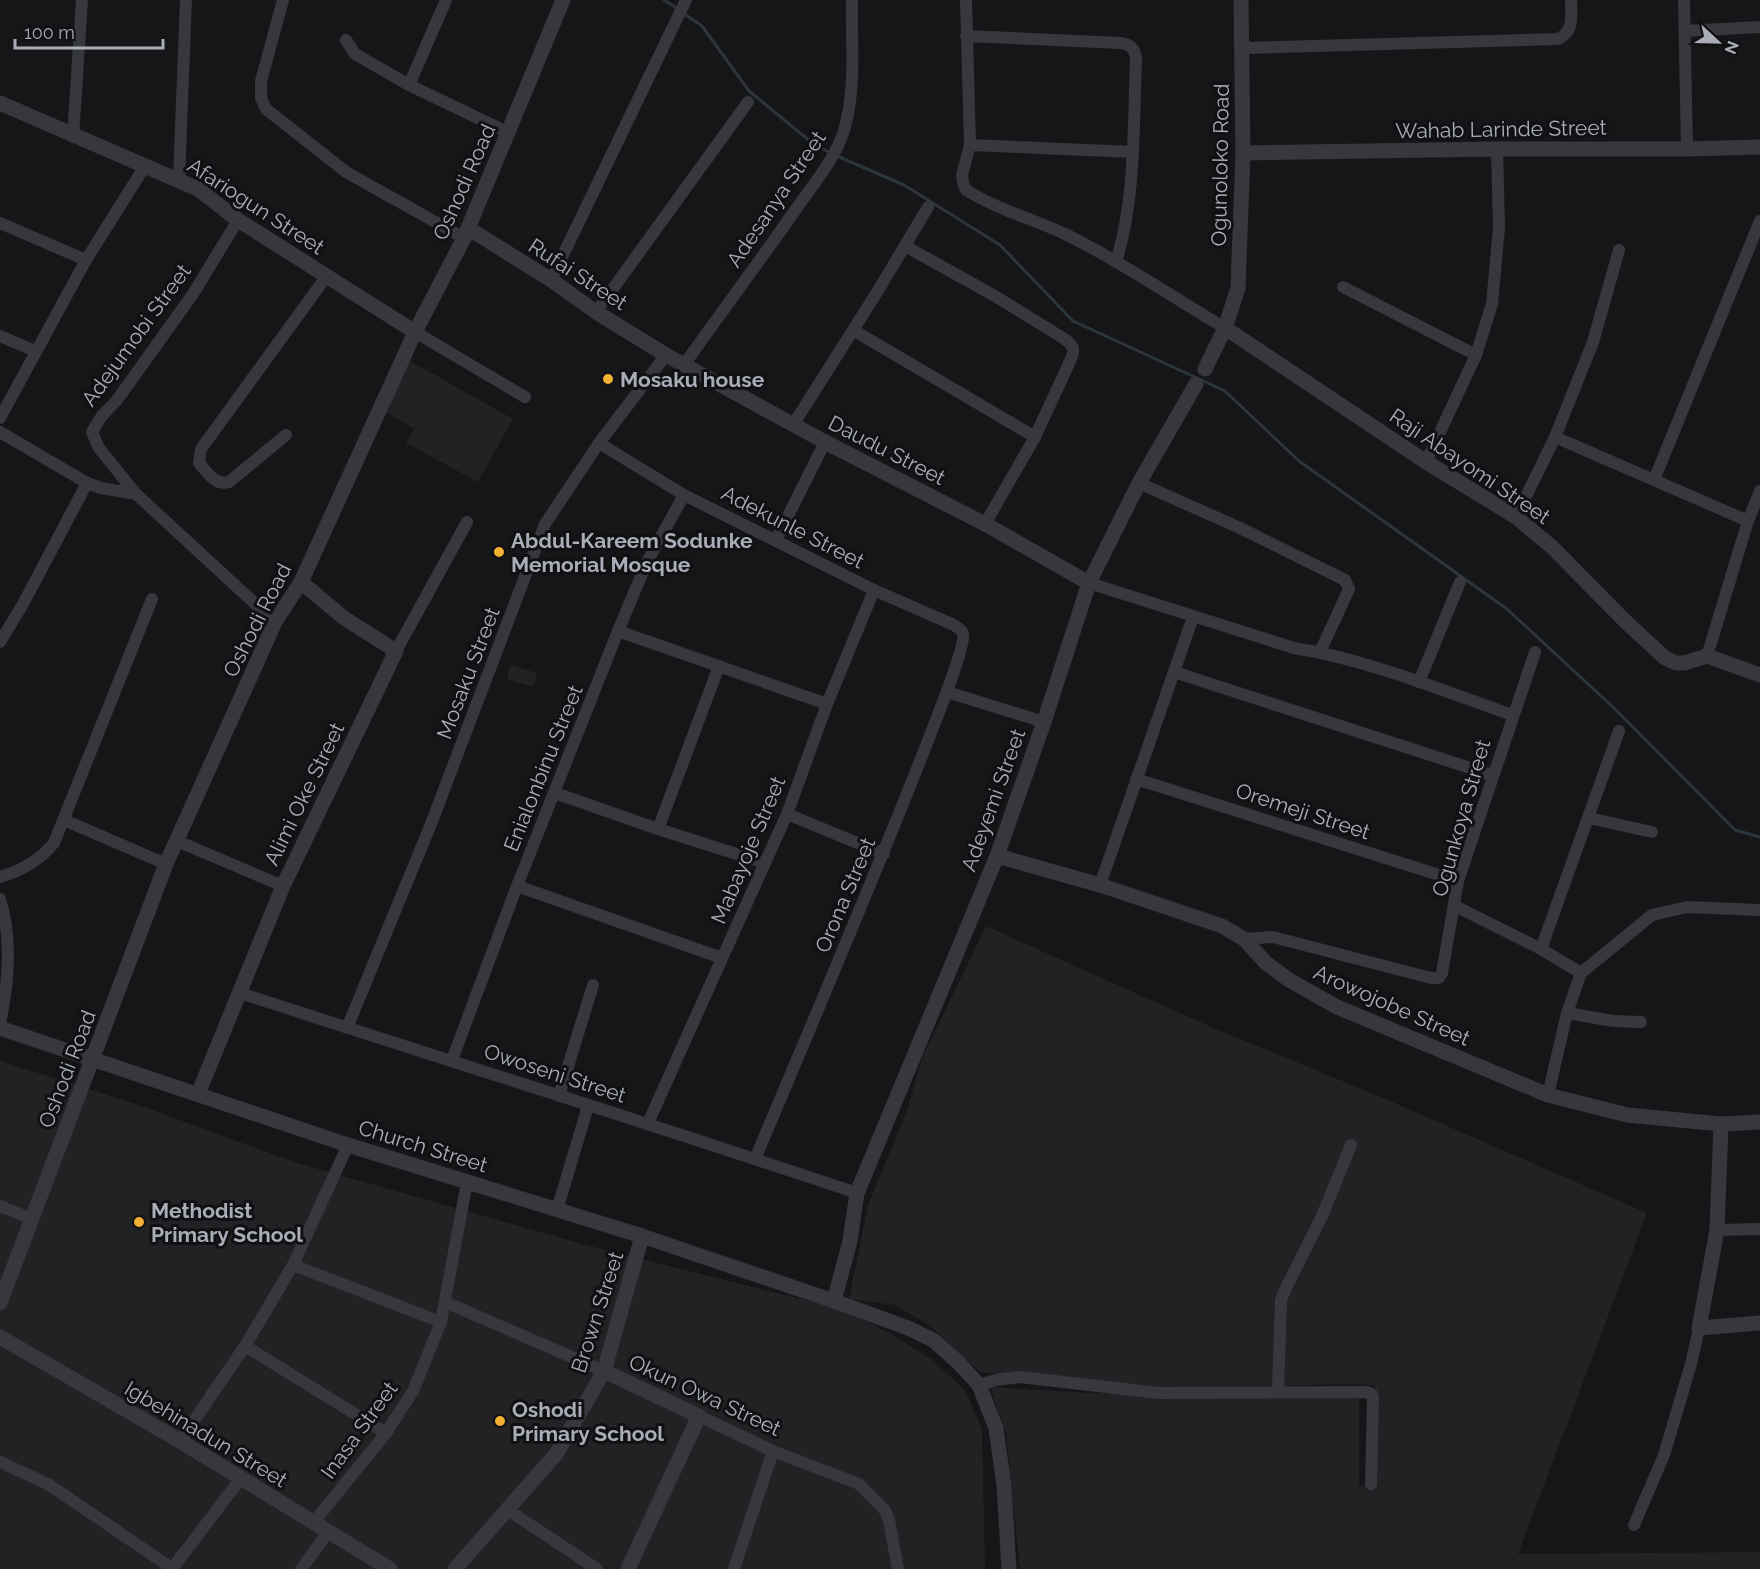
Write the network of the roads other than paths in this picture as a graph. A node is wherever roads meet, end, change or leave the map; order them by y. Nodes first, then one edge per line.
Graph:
1 (82, 0) edge
2 (186, 0) edge
3 (283, 0) edge
4 (446, 0) edge
5 (563, 0) edge
6 (852, 0) edge
7 (966, 0) edge
8 (1241, 0) edge
9 (1571, 0) edge
10 (1684, 0) edge
11 (685, 2) edge
12 (1760, 27) edge
13 (1685, 31) junction
14 (966, 36) junction
15 (346, 40) dead end
16 (1243, 48) junction
17 (409, 85) junction
18 (748, 102) dead end
19 (0, 104) edge
20 (509, 133) junction
21 (73, 137) junction
22 (970, 145) junction
23 (1760, 147) edge
24 (1497, 149) junction
25 (1687, 149) junction
26 (1133, 152) junction
27 (1243, 153) junction
28 (145, 166) junction
29 (179, 180) junction
30 (928, 207) dead end
31 (238, 220) junction
32 (1760, 221) edge
33 (0, 224) edge
34 (466, 233) junction
35 (905, 246) junction
36 (1619, 250) dead end
37 (86, 260) junction
38 (1116, 262) junction
39 (326, 276) junction
40 (551, 280) junction
41 (1343, 287) dead end
42 (596, 312) junction
43 (1225, 328) junction
44 (853, 330) junction
45 (415, 332) junction
46 (0, 336) edge
47 (35, 351) junction
48 (666, 355) junction
49 (1476, 355) junction
50 (684, 365) junction
51 (1205, 369) joint
52 (1196, 384) joint
53 (525, 397) dead end
54 (0, 418) edge
55 (793, 425) junction
56 (0, 432) edge
57 (286, 435) dead end
58 (1035, 437) junction
59 (1555, 437) junction
60 (825, 442) junction
61 (599, 443) junction
62 (1426, 462) junction
63 (1654, 480) junction
64 (87, 483) junction
65 (1139, 483) junction
66 (1760, 491) edge
67 (136, 494) junction
68 (684, 495) junction
69 (1516, 517) junction
70 (1748, 521) junction
71 (467, 522) dead end
72 (984, 524) junction
73 (776, 540) junction
74 (301, 582) junction
75 (1460, 582) dead end
76 (1089, 583) junction
77 (874, 590) junction
78 (152, 599) dead end
79 (1193, 617) junction
80 (275, 621) junction
81 (618, 631) junction
82 (0, 642) edge
83 (963, 644) joint
84 (396, 651) junction
85 (1320, 652) junction
86 (1535, 652) dead end
87 (1707, 656) junction
88 (719, 666) junction
89 (1174, 672) junction
90 (1760, 675) edge
91 (1419, 682) junction
92 (947, 692) junction
93 (827, 704) junction
94 (1512, 715) junction
95 (1044, 722) junction
96 (1619, 731) dead end
97 (1492, 775) junction
98 (1136, 779) junction
99 (555, 793) junction
100 (787, 814) junction
101 (1589, 818) junction
102 (64, 820) junction
103 (658, 829) junction
104 (1652, 832) dead end
105 (177, 840) junction
106 (884, 855) junction
107 (997, 856) junction
108 (765, 863) junction
109 (166, 864) junction
110 (0, 877) edge
111 (1458, 881) junction
112 (1100, 885) junction
113 (283, 886) junction
114 (518, 886) junction
115 (0, 899) edge
116 (1455, 906) junction
117 (1760, 910) edge
118 (1244, 939) junction
119 (1541, 949) junction
120 (722, 958) junction
121 (1581, 973) junction
122 (593, 985) dead end
123 (240, 993) junction
124 (1567, 1013) junction
125 (1641, 1022) dead end
126 (0, 1023) edge
127 (0, 1028) edge
128 (347, 1028) junction
129 (93, 1060) junction
130 (452, 1060) junction
131 (198, 1094) junction
132 (1548, 1095) junction
133 (559, 1096) junction
134 (588, 1106) junction
135 (1760, 1122) edge
136 (648, 1123) junction
137 (1721, 1124) junction
138 (348, 1145) junction
139 (1351, 1145) dead end
140 (755, 1159) junction
141 (467, 1182) junction
142 (857, 1193) junction
143 (0, 1206) edge
144 (557, 1210) junction
145 (32, 1219) junction
146 (1760, 1229) edge
147 (1717, 1230) junction
148 (642, 1236) junction
149 (293, 1265) junction
150 (834, 1301) junction
151 (445, 1302) junction
152 (0, 1303) edge
153 (441, 1322) junction
154 (1760, 1323) edge
155 (1698, 1328) junction
156 (0, 1337) edge
157 (245, 1346) junction
158 (604, 1371) junction
159 (979, 1385) junction
160 (1278, 1391) junction
161 (699, 1416) junction
162 (386, 1433) junction
163 (180, 1441) junction
164 (774, 1450) junction
165 (0, 1462) edge
166 (241, 1478) junction
167 (1371, 1484) dead end
168 (508, 1510) junction
169 (314, 1522) junction
170 (1634, 1525) dead end
171 (330, 1531) junction
172 (172, 1569) edge
173 (301, 1569) edge
174 (390, 1569) edge
175 (455, 1569) edge
176 (597, 1569) edge
177 (628, 1569) edge
178 (736, 1569) edge
179 (898, 1569) edge
180 (1009, 1569) edge

1 - 21 street
2 - 29 street
3 - 34 street
4 - 17 street
5 - 20 street, Oshodi Road
6 - 50 street, Adesanya Street
7 - 14 street
8 - 16 street, Ogunoloko Road
9 - 16 street
10 - 13 street
11 - 40 street
12 - 13 street
13 - 25 street
14 - 22 street
14 - 26 street
15 - 17 street
16 - 27 street, Ogunoloko Road
17 - 20 street
18 - 42 street
19 - 21 street, Afariogun Street
20 - 34 street, Oshodi Road
21 - 28 street, Afariogun Street
22 - 26 street
22 - 38 street
23 - 25 street, Wahab Larinde Street
24 - 25 street, Wahab Larinde Street
24 - 27 street, Wahab Larinde Street
24 - 49 street
26 - 38 street
27 - 43 street, Ogunoloko Road
28 - 29 street, Afariogun Street
28 - 37 street
29 - 31 street, Afariogun Street
30 - 35 street
31 - 39 street, Afariogun Street
31 - 67 street, Adejumobi Street
32 - 63 street
33 - 37 street
34 - 40 street, Rufai Street
34 - 45 street, Oshodi Road
35 - 44 street
35 - 58 street
36 - 59 street
37 - 47 street
38 - 43 street
39 - 45 street, Afariogun Street
39 - 57 street
40 - 42 street, Rufai Street
41 - 49 street
42 - 48 street, Rufai Street
43 - 51 street, Adeyemi Street
43 - 62 street, Raji Abayomi Street
44 - 55 street
44 - 58 street
45 - 53 street
45 - 74 street, Oshodi Road
46 - 47 street
47 - 54 street
48 - 50 street, Daudu Street
48 - 61 street, Mosaku Street
49 - 62 street
50 - 55 street, Daudu Street
51 - 52 street, Adeyemi Street
52 - 65 street, Adeyemi Street
55 - 60 street, Daudu Street
56 - 64 street
58 - 72 street
59 - 63 street
59 - 69 street
60 - 72 street, Daudu Street
60 - 73 street
61 - 68 street, Adekunle Street
61 - 128 street, Mosaku Street
62 - 69 street, Raji Abayomi Street
63 - 70 street
64 - 67 street
64 - 82 street
65 - 76 street, Adeyemi Street
65 - 85 street
66 - 70 street
67 - 80 street, Adejumobi Street
68 - 73 street, Adekunle Street
68 - 81 street, Enialonbinu Street
69 - 87 street, Raji Abayomi Street
70 - 87 street
71 - 84 street, Alimi Oke Street
72 - 76 street, Daudu Street
73 - 77 street, Adekunle Street
74 - 80 street, Oshodi Road
74 - 84 street
75 - 91 street
76 - 79 street
76 - 95 street, Adeyemi Street
77 - 83 street, Adekunle Street
77 - 93 street, Mabayoje Street
78 - 102 street
79 - 85 street
79 - 89 street
80 - 105 street, Oshodi Road
81 - 88 street
81 - 99 street, Enialonbinu Street
83 - 92 street, Orona Street
84 - 113 street, Alimi Oke Street
85 - 91 street
86 - 94 street, Ogunkoya Street
87 - 90 street
88 - 93 street
88 - 103 street
89 - 97 street
89 - 98 street
91 - 94 street
92 - 95 street
92 - 106 street, Orona Street
93 - 100 street, Mabayoje Street
94 - 97 street, Ogunkoya Street
95 - 107 street, Adeyemi Street
96 - 101 street
97 - 111 street, Ogunkoya Street
98 - 111 street, Oremeji Street
98 - 112 street
99 - 103 street
99 - 114 street, Enialonbinu Street
100 - 106 street
100 - 108 street, Mabayoje Street
101 - 104 street
101 - 119 street
102 - 109 street
102 - 110 street
103 - 108 street
105 - 109 street, Oshodi Road
105 - 113 street
106 - 140 street, Orona Street
107 - 112 street, Arowojobe Street
107 - 142 street, Adeyemi Street
108 - 120 street, Mabayoje Street
109 - 129 street, Oshodi Road
111 - 116 street, Ogunkoya Street
112 - 118 street, Arowojobe Street
113 - 123 street, Alimi Oke Street
114 - 120 street
114 - 130 street, Enialonbinu Street
115 - 126 street
116 - 118 street, Ogunkoya Street
116 - 119 street
117 - 121 street
118 - 132 street, Arowojobe Street
119 - 121 street
120 - 136 street, Mabayoje Street
121 - 124 street
122 - 133 street
123 - 128 street, Owoseni Street
123 - 131 street, Alimi Oke Street
124 - 125 street
124 - 132 street
127 - 129 street, Church Street
128 - 130 street, Owoseni Street
129 - 131 street, Church Street
129 - 145 street, Oshodi Road
130 - 133 street, Owoseni Street
131 - 138 street, Church Street
132 - 137 street, Arowojobe Street
133 - 134 street, Owoseni Street
134 - 136 street, Owoseni Street
134 - 144 street
135 - 137 street, Arowojobe Street
136 - 140 street, Owoseni Street
137 - 147 street
138 - 141 street, Church Street
138 - 149 street
139 - 160 street
140 - 142 street, Owoseni Street
141 - 144 street, Church Street
141 - 151 street, Inasa Street
142 - 150 street, Adeyemi Street
143 - 145 street
144 - 148 street, Church Street
145 - 152 street, Oshodi Road
146 - 147 street
147 - 155 street
148 - 150 street, Church Street
148 - 158 street, Brown Street
149 - 153 street
149 - 157 street
150 - 159 street, Church Street
151 - 153 street, Inasa Street
151 - 158 street, Okun Owa Street
153 - 162 street, Inasa Street
154 - 155 street
155 - 170 street
156 - 163 street, Igbehinadun Street
157 - 162 street
157 - 163 street
158 - 161 street, Okun Owa Street
158 - 168 street, Brown Street
159 - 160 street
159 - 180 street
160 - 167 street
161 - 164 street, Okun Owa Street
161 - 177 street
162 - 169 street, Inasa Street
163 - 166 street, Igbehinadun Street
164 - 178 street
164 - 179 street, Okun Owa Street
165 - 172 street
166 - 169 street, Igbehinadun Street
166 - 172 street
168 - 175 street, Brown Street
168 - 176 street
169 - 171 street, Igbehinadun Street
171 - 173 street
171 - 174 street, Igbehinadun Street

